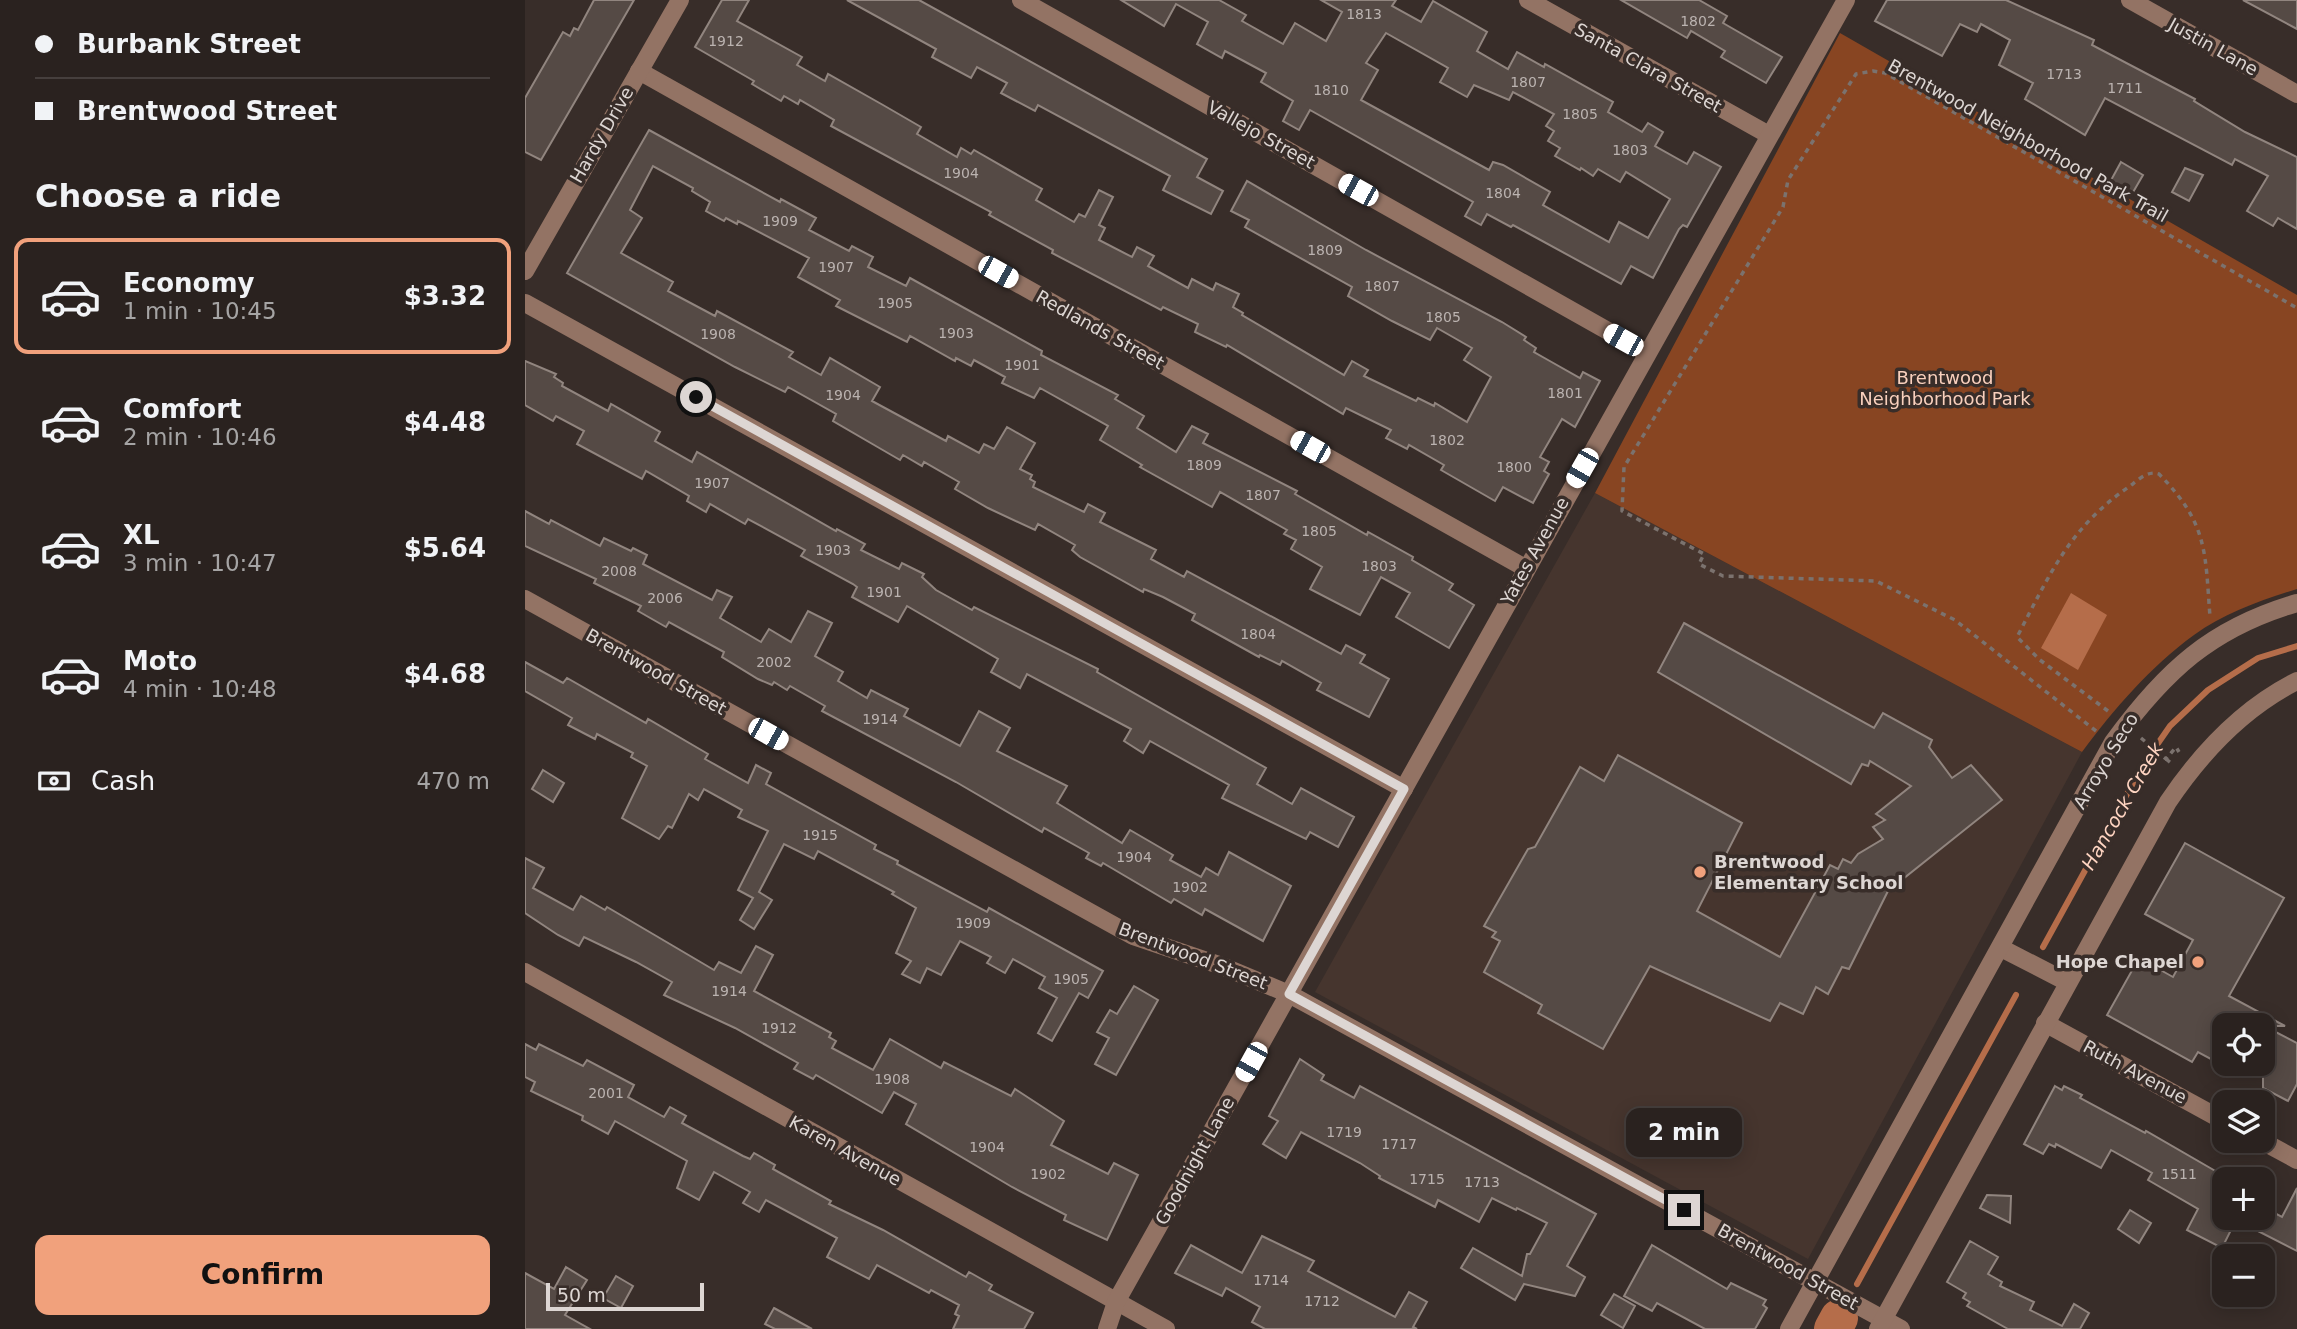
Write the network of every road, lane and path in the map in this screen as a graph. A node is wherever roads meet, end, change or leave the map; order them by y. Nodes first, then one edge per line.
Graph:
1 (680, 0) edge
2 (1021, 0) edge
3 (1528, 0) edge
4 (1846, 0) edge
5 (2130, 0) edge
6 (639, 71) junction
7 (2297, 94) edge
8 (1769, 135) junction
9 (525, 271) edge
10 (525, 303) edge
11 (2297, 309) edge
12 (1647, 353) junction
13 (1525, 568) junction
14 (525, 599) edge
15 (2297, 603) edge
16 (2210, 617) dead end
17 (2297, 681) edge
18 (2108, 711) dead end
19 (2096, 731) dead end
20 (2142, 741) dead end
21 (2165, 759) dead end
22 (1404, 789) junction
23 (2001, 948) junction
24 (525, 972) edge
25 (2067, 982) junction
26 (1289, 994) junction
27 (2045, 1023) junction
28 (2212, 1114) edge
29 (2275, 1148) edge
30 (2297, 1160) edge
31 (1816, 1281) junction
32 (1116, 1302) junction
33 (1880, 1324) edge
34 (1107, 1329) edge
35 (1165, 1329) edge
36 (1789, 1329) edge
37 (1901, 1329) edge

1 - 6 street, Hardy Drive
2 - 12 street, Vallejo Street
3 - 8 street, Santa Clara Street
4 - 8 street, Yates Avenue
5 - 7 street, Justin Lane
6 - 9 street, Hardy Drive
6 - 13 street, Redlands Street
8 - 12 street, Yates Avenue
10 - 22 street
11 - 19 path, Brentwood Neighborhood Park Trail
12 - 13 street, Yates Avenue
13 - 22 street, Yates Avenue
14 - 26 street, Brentwood Street
15 - 23 street, Arroyo Seco
16 - 18 path
17 - 25 street
20 - 21 path
22 - 26 street, Yates Avenue
23 - 25 street
23 - 31 street, Arroyo Seco
24 - 32 street, Karen Avenue
25 - 27 street
26 - 31 street, Brentwood Street
26 - 32 street, Goodnight Lane
27 - 28 street, Ruth Avenue
27 - 33 street
29 - 30 street
31 - 33 street, Brentwood Street
31 - 36 street, Arroyo Seco
32 - 34 street, Goodnight Lane
32 - 35 street, Karen Avenue
33 - 37 street, Brentwood Street

